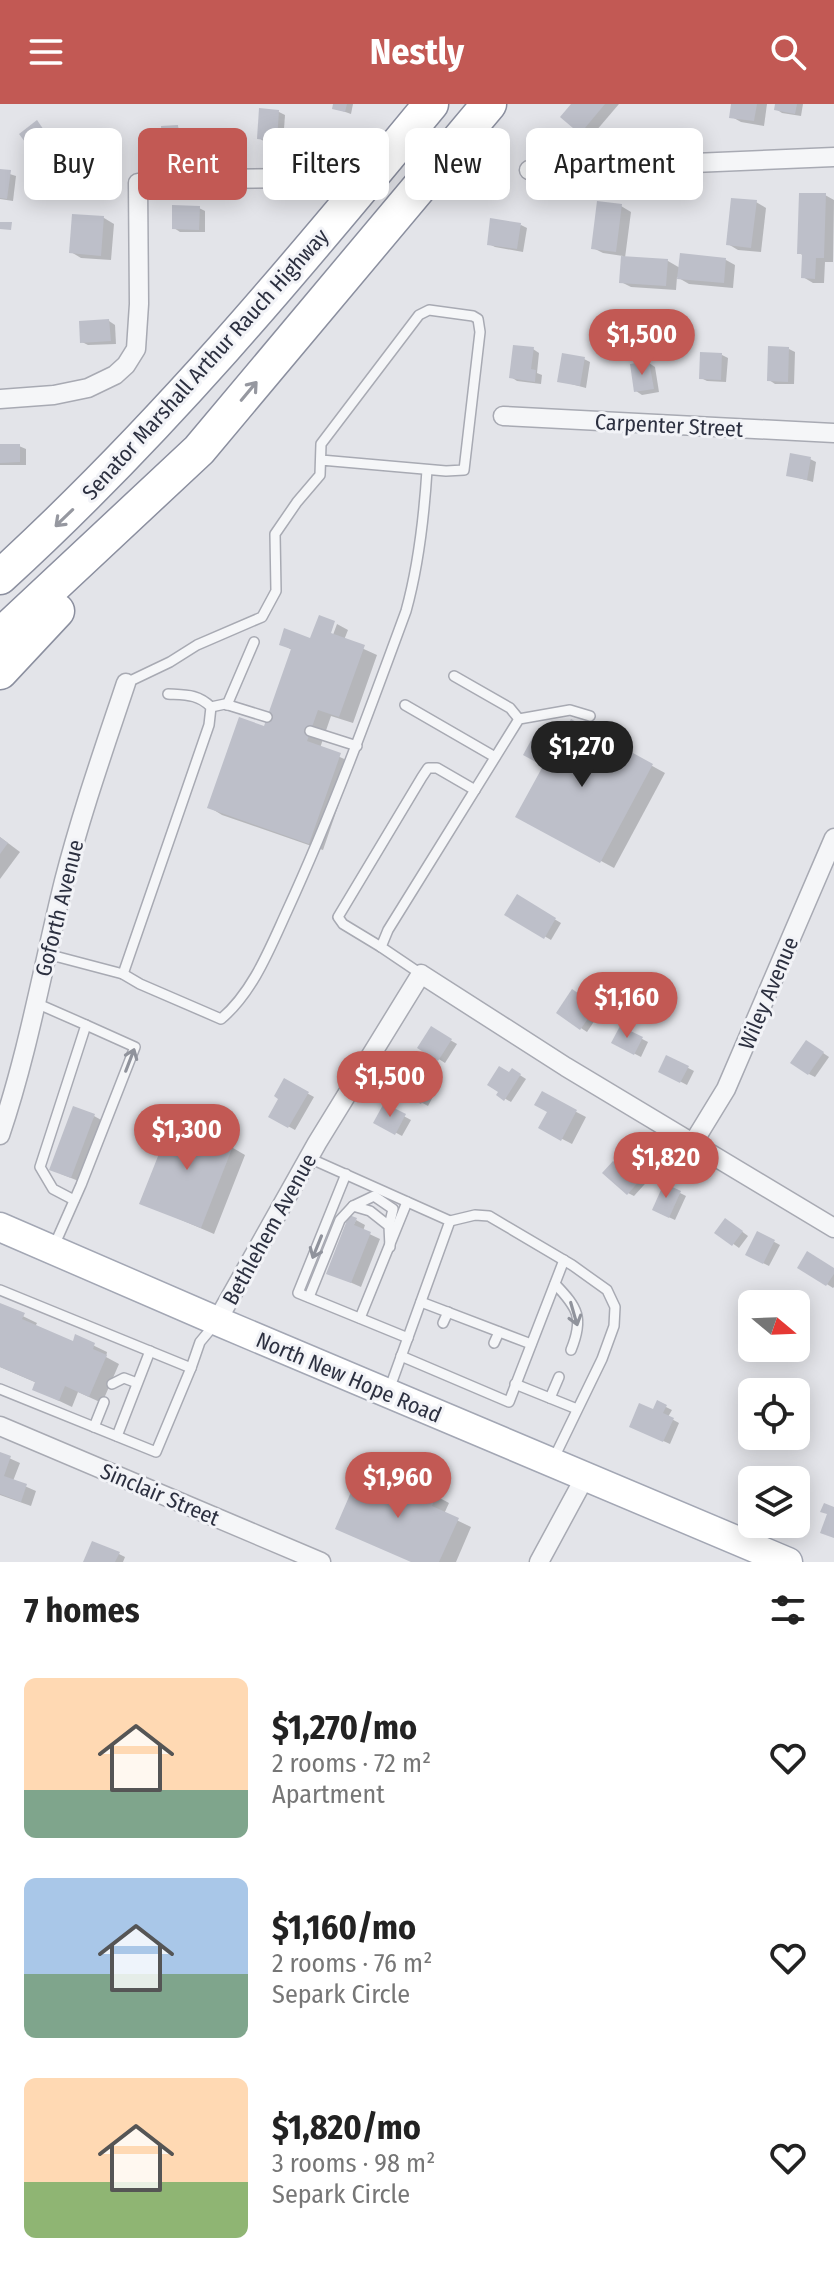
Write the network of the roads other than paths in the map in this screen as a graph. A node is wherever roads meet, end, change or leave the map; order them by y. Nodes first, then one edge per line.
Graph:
1 (431, 104) edge
2 (489, 104) edge
3 (834, 157) edge
4 (703, 163) edge
5 (263, 178) edge
6 (0, 399) edge
7 (503, 416) dead end
8 (834, 433) edge
9 (199, 450) junction
10 (321, 460) junction
11 (427, 470) junction
12 (0, 577) edge
13 (0, 636) edge
14 (254, 642) dead end
15 (0, 672) edge
16 (454, 676) dead end
17 (126, 683) joint
18 (168, 694) dead end
19 (227, 705) junction
20 (405, 705) dead end
21 (211, 707) junction
22 (590, 716) dead end
23 (267, 717) dead end
24 (519, 719) junction
25 (310, 731) dead end
26 (357, 746) junction
27 (495, 757) junction
28 (475, 790) junction
29 (834, 838) edge
30 (381, 947) junction
31 (47, 954) junction
32 (123, 974) junction
33 (421, 974) junction
34 (36, 1003) junction
35 (86, 1025) junction
36 (0, 1135) edge
37 (693, 1143) junction
38 (309, 1158) junction
39 (346, 1174) junction
40 (74, 1200) junction
41 (407, 1202) junction
42 (353, 1206) junction
43 (450, 1221) junction
44 (389, 1226) junction
45 (0, 1227) edge
46 (834, 1228) edge
47 (390, 1247) junction
48 (52, 1249) junction
49 (564, 1260) junction
50 (555, 1284) junction
51 (0, 1290) edge
52 (309, 1297) junction
53 (421, 1302) junction
54 (448, 1312) junction
55 (360, 1318) junction
56 (217, 1321) junction
57 (473, 1322) junction
58 (443, 1323) dead end
59 (468, 1332) dead end
60 (499, 1332) junction
61 (408, 1338) junction
62 (494, 1343) dead end
63 (531, 1344) junction
64 (571, 1350) dead end
65 (150, 1351) junction
66 (401, 1356) junction
67 (431, 1356) dead end
68 (455, 1366) dead end
69 (427, 1367) junction
70 (191, 1368) junction
71 (450, 1377) junction
72 (480, 1377) dead end
73 (559, 1377) dead end
74 (137, 1383) junction
75 (112, 1384) dead end
76 (515, 1384) junction
77 (476, 1388) junction
78 (0, 1389) edge
79 (388, 1394) junction
80 (550, 1398) junction
81 (104, 1402) dead end
82 (577, 1409) junction
83 (0, 1426) edge
84 (94, 1427) junction
85 (117, 1436) junction
86 (551, 1463) junction
87 (585, 1477) junction
88 (321, 1562) edge
89 (539, 1562) edge
90 (788, 1562) edge

1 -> 12 highway, Senator Marshall Arthur Rauch Highway
9 -> 2 highway, Senator Marshall Arthur Rauch Highway
3 - 4 street
5 - 6 street
7 - 8 street, Carpenter Street
9 - 13 highway, Senator Marshall Arthur Rauch Highway
9 - 15 highway
10 - 11 lane
10 - 11 lane
10 - 17 lane
11 - 26 lane
14 - 19 lane
16 - 24 lane
17 - 31 street, Goforth Avenue
18 - 21 lane
19 - 21 lane
19 - 23 lane
20 - 27 lane
21 - 32 lane
22 - 24 lane
24 - 27 lane
25 - 26 lane
26 - 32 lane
27 - 28 lane
28 - 30 lane
28 - 30 lane
29 - 37 street, Wiley Avenue
30 - 33 lane
31 - 32 lane
31 - 34 street, Goforth Avenue
33 - 37 street
33 - 38 street, Bethlehem Avenue
34 - 35 lane
34 - 36 street, Goforth Avenue
35 - 40 lane
40 -> 35 lane
37 - 46 street
38 - 39 lane
38 - 56 street, Bethlehem Avenue
39 - 41 lane
39 -> 52 lane
40 - 48 lane
41 - 43 lane
41 - 47 lane
42 - 44 lane
42 - 44 lane
42 - 52 lane
43 - 49 lane
43 - 53 lane
44 - 47 lane
45 - 48 main road, North New Hope Road
47 - 55 lane
48 - 56 main road, North New Hope Road
49 - 50 lane
49 - 82 lane
50 - 63 lane
50 -> 64 lane
51 - 65 lane
52 - 55 lane
53 - 54 lane
53 - 61 lane
54 - 57 lane
54 - 58 lane
55 - 61 lane
56 - 70 lane
56 - 79 main road, North New Hope Road
57 - 59 lane
57 - 60 lane
60 - 62 lane
60 - 63 lane
61 - 66 lane
63 - 76 lane
65 - 70 lane
65 - 74 lane
66 - 69 lane
66 - 79 lane
67 - 69 lane
68 - 71 lane
69 - 71 lane
70 - 85 lane
71 - 77 lane
72 - 77 lane
73 - 80 lane
74 - 75 lane
74 - 85 lane
76 - 77 lane
76 - 80 lane
78 - 84 lane
79 - 86 main road, North New Hope Road
80 - 82 lane
81 - 84 lane
82 - 86 lane
83 - 88 street, Sinclair Street
84 - 85 lane
86 - 87 main road, North New Hope Road
87 - 89 street
87 - 90 main road, North New Hope Road

